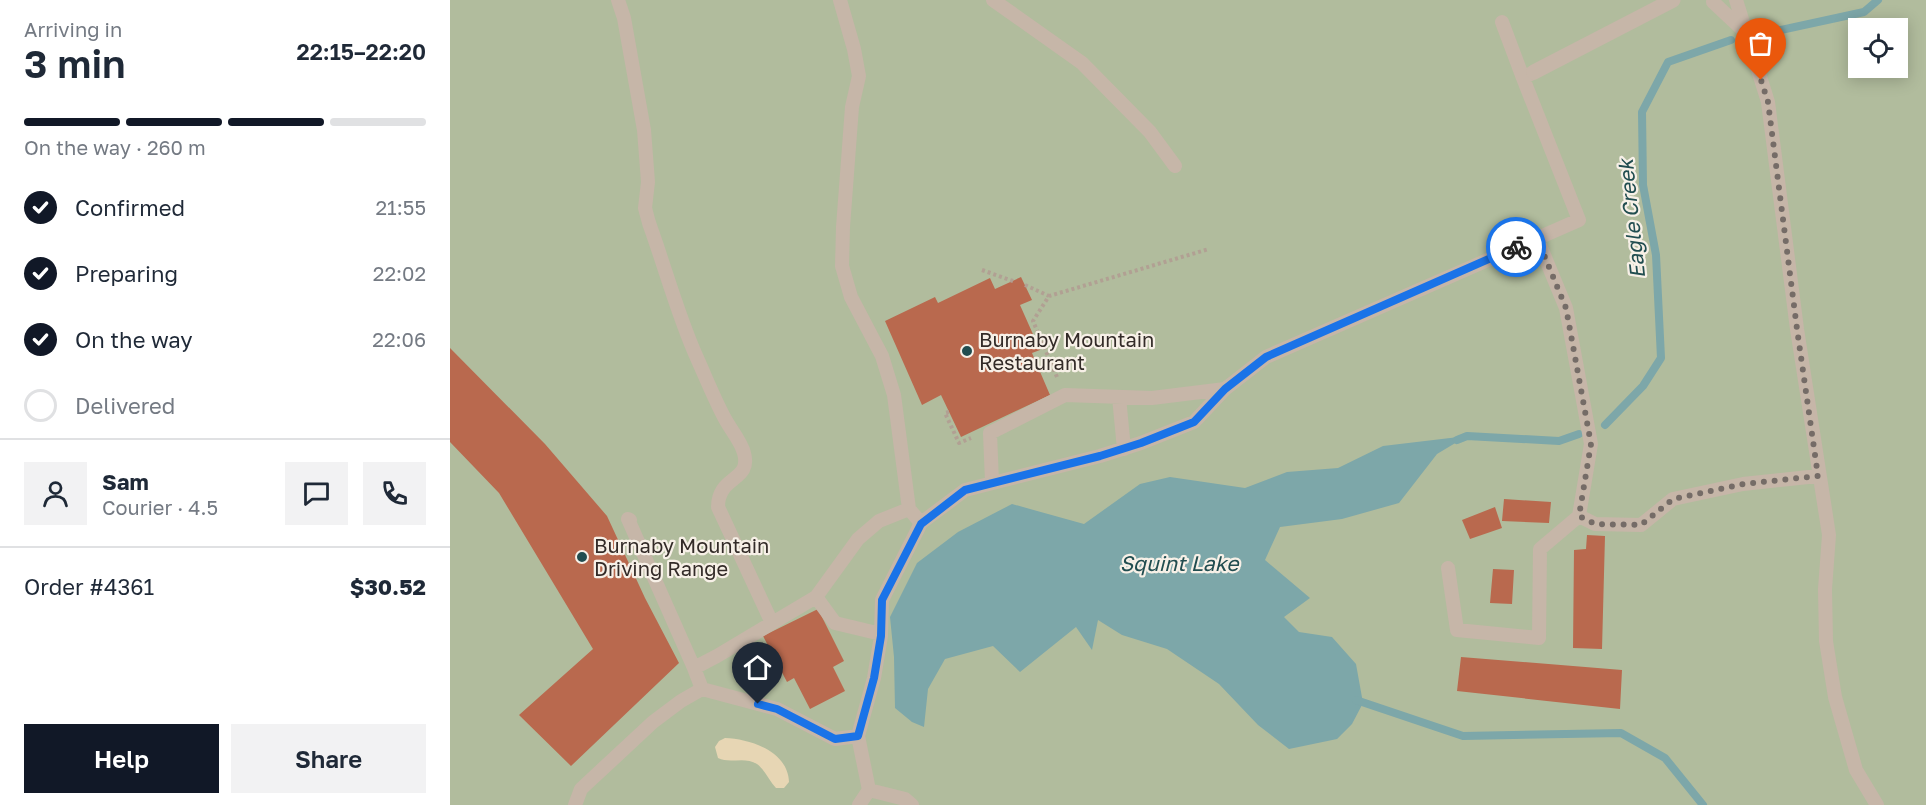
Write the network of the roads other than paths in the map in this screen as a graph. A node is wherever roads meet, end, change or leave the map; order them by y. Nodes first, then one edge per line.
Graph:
1 (618, 0) edge
2 (840, 0) edge
3 (993, 0) edge
4 (1673, 0) edge
5 (1736, 0) edge
6 (1713, 2) dead end
7 (1502, 22) dead end
8 (1748, 35) junction
9 (1528, 75) junction
10 (1175, 166) dead end
11 (1537, 238) junction
12 (1225, 389) junction
13 (1119, 397) junction
14 (1124, 449) junction
15 (1818, 476) junction
16 (992, 482) junction
17 (909, 508) junction
18 (1579, 516) junction
19 (630, 520) dead end
20 (921, 524) junction
21 (1448, 568) dead end
22 (816, 597) junction
23 (772, 623) junction
24 (881, 634) junction
25 (694, 668) junction
26 (702, 689) junction
27 (858, 736) junction
28 (871, 790) junction
29 (574, 802) edge
30 (908, 802) edge
31 (859, 805) edge
32 (1877, 805) edge

1 - 23 lane
2 - 17 lane
3 - 10 lane
4 - 9 street
5 - 8 lane
6 - 8 lane
7 - 9 lane
8 - 15 lane
9 - 11 lane
11 - 12 lane
11 - 18 lane
12 - 13 lane
12 - 14 lane
13 - 14 lane
13 - 16 lane
14 - 16 lane
15 - 18 lane
15 - 32 lane
16 - 20 lane
17 - 20 lane
17 - 22 lane
18 - 21 lane
19 - 25 lane
20 - 24 lane
22 - 23 lane
22 - 24 lane
23 - 25 lane
24 - 27 lane
25 - 26 lane
26 - 27 lane
26 - 29 lane
27 - 28 lane
28 - 30 lane
28 - 31 lane

